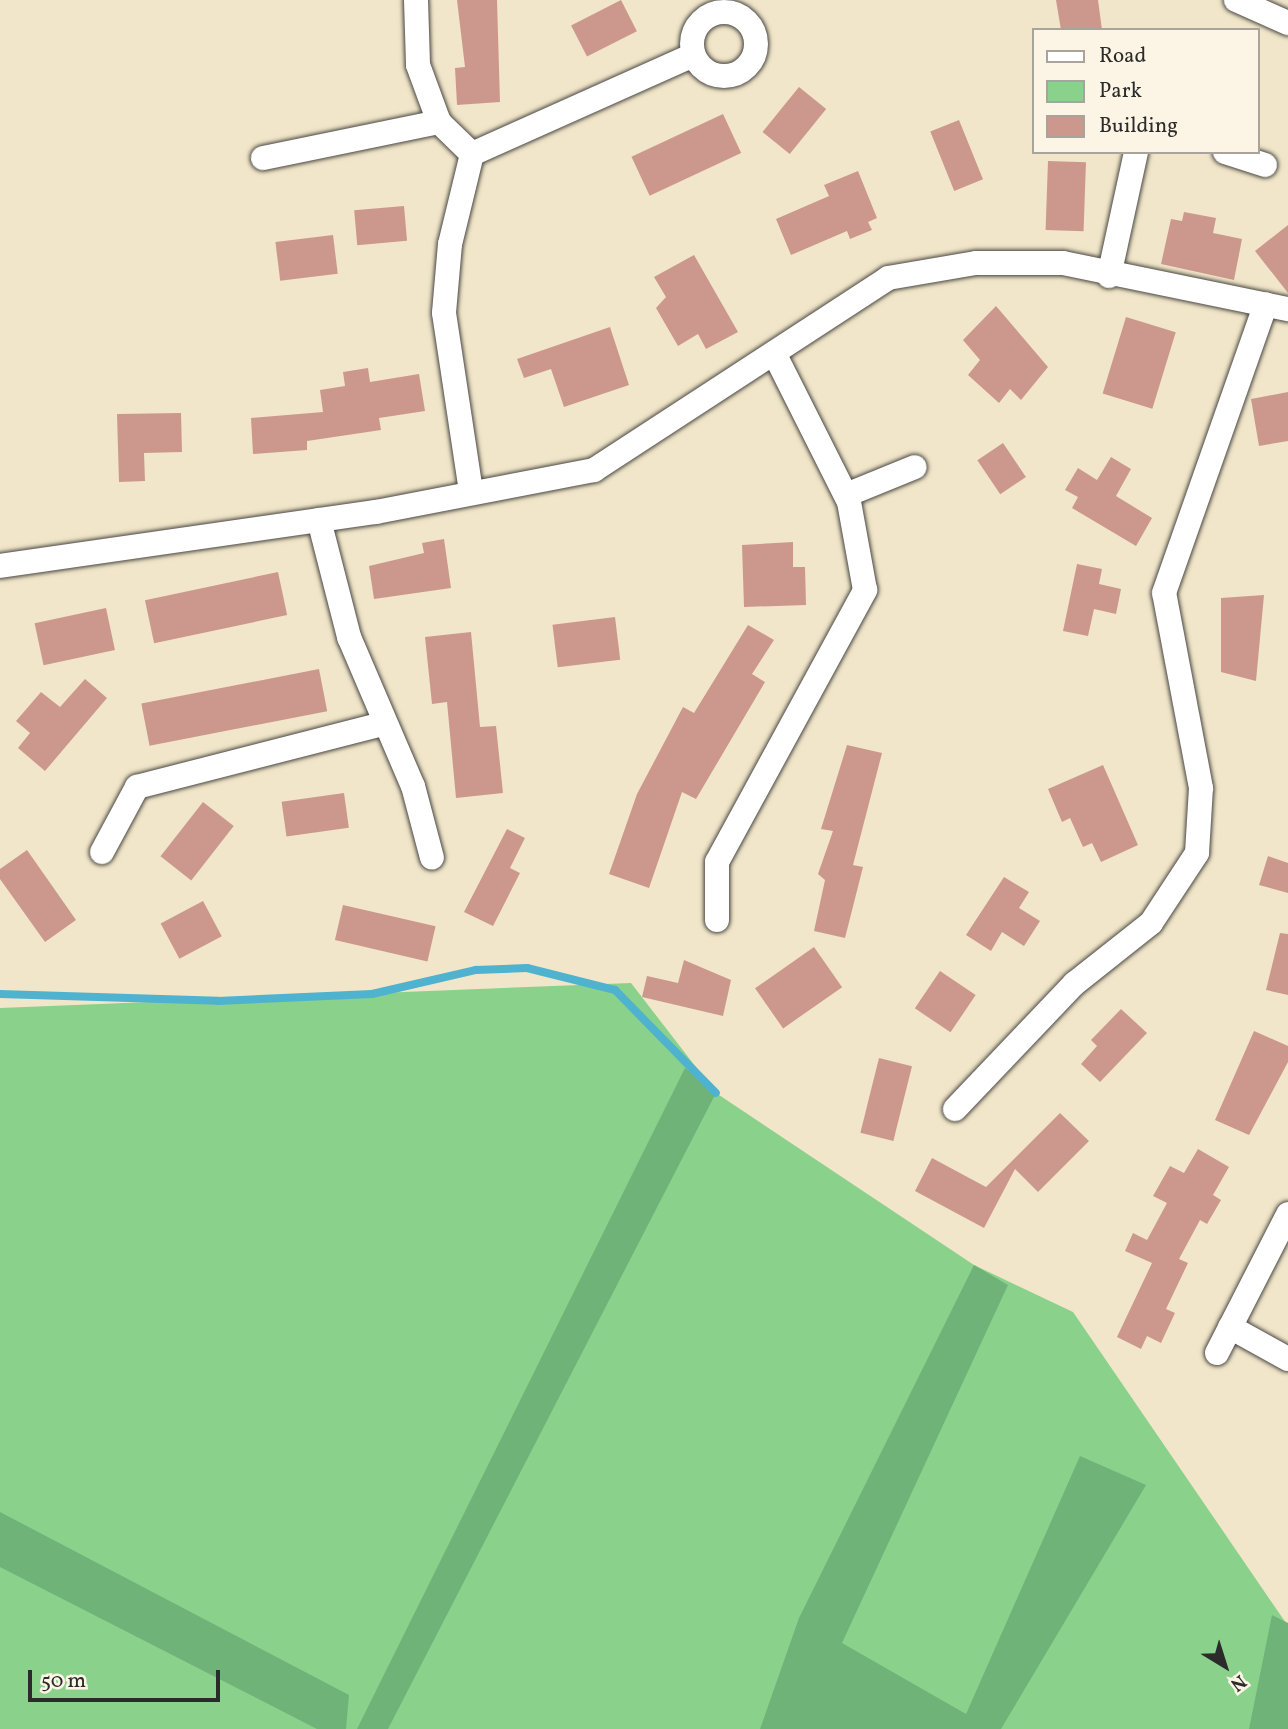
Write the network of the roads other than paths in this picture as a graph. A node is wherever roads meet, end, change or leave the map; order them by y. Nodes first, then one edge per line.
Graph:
1 (416, 0) edge
2 (1236, 0) edge
3 (1288, 23) edge
4 (693, 55) dead end
5 (439, 122) junction
6 (472, 154) junction
7 (1136, 154) edge
8 (1231, 154) edge
9 (263, 158) dead end
10 (1265, 165) dead end
11 (1109, 276) junction
12 (1277, 307) edge
13 (775, 355) junction
14 (915, 467) dead end
15 (471, 492) junction
16 (846, 495) junction
17 (319, 520) junction
18 (0, 566) edge
19 (382, 724) junction
20 (102, 852) dead end
21 (432, 858) dead end
22 (717, 920) dead end
23 (955, 1109) dead end
24 (1288, 1213) edge
25 (1230, 1327) junction
26 (1217, 1353) dead end
27 (1288, 1359) edge

1 - 5 street
2 - 3 street
4 - 6 street
5 - 6 street
5 - 9 street
6 - 15 street
7 - 11 street
8 - 10 street
11 - 12 street
11 - 13 street
12 - 23 street
13 - 15 street
13 - 16 street
14 - 16 street
15 - 17 street
16 - 22 street
17 - 18 street
17 - 19 street
19 - 20 street
19 - 21 street
24 - 25 street
25 - 26 street
25 - 27 street

